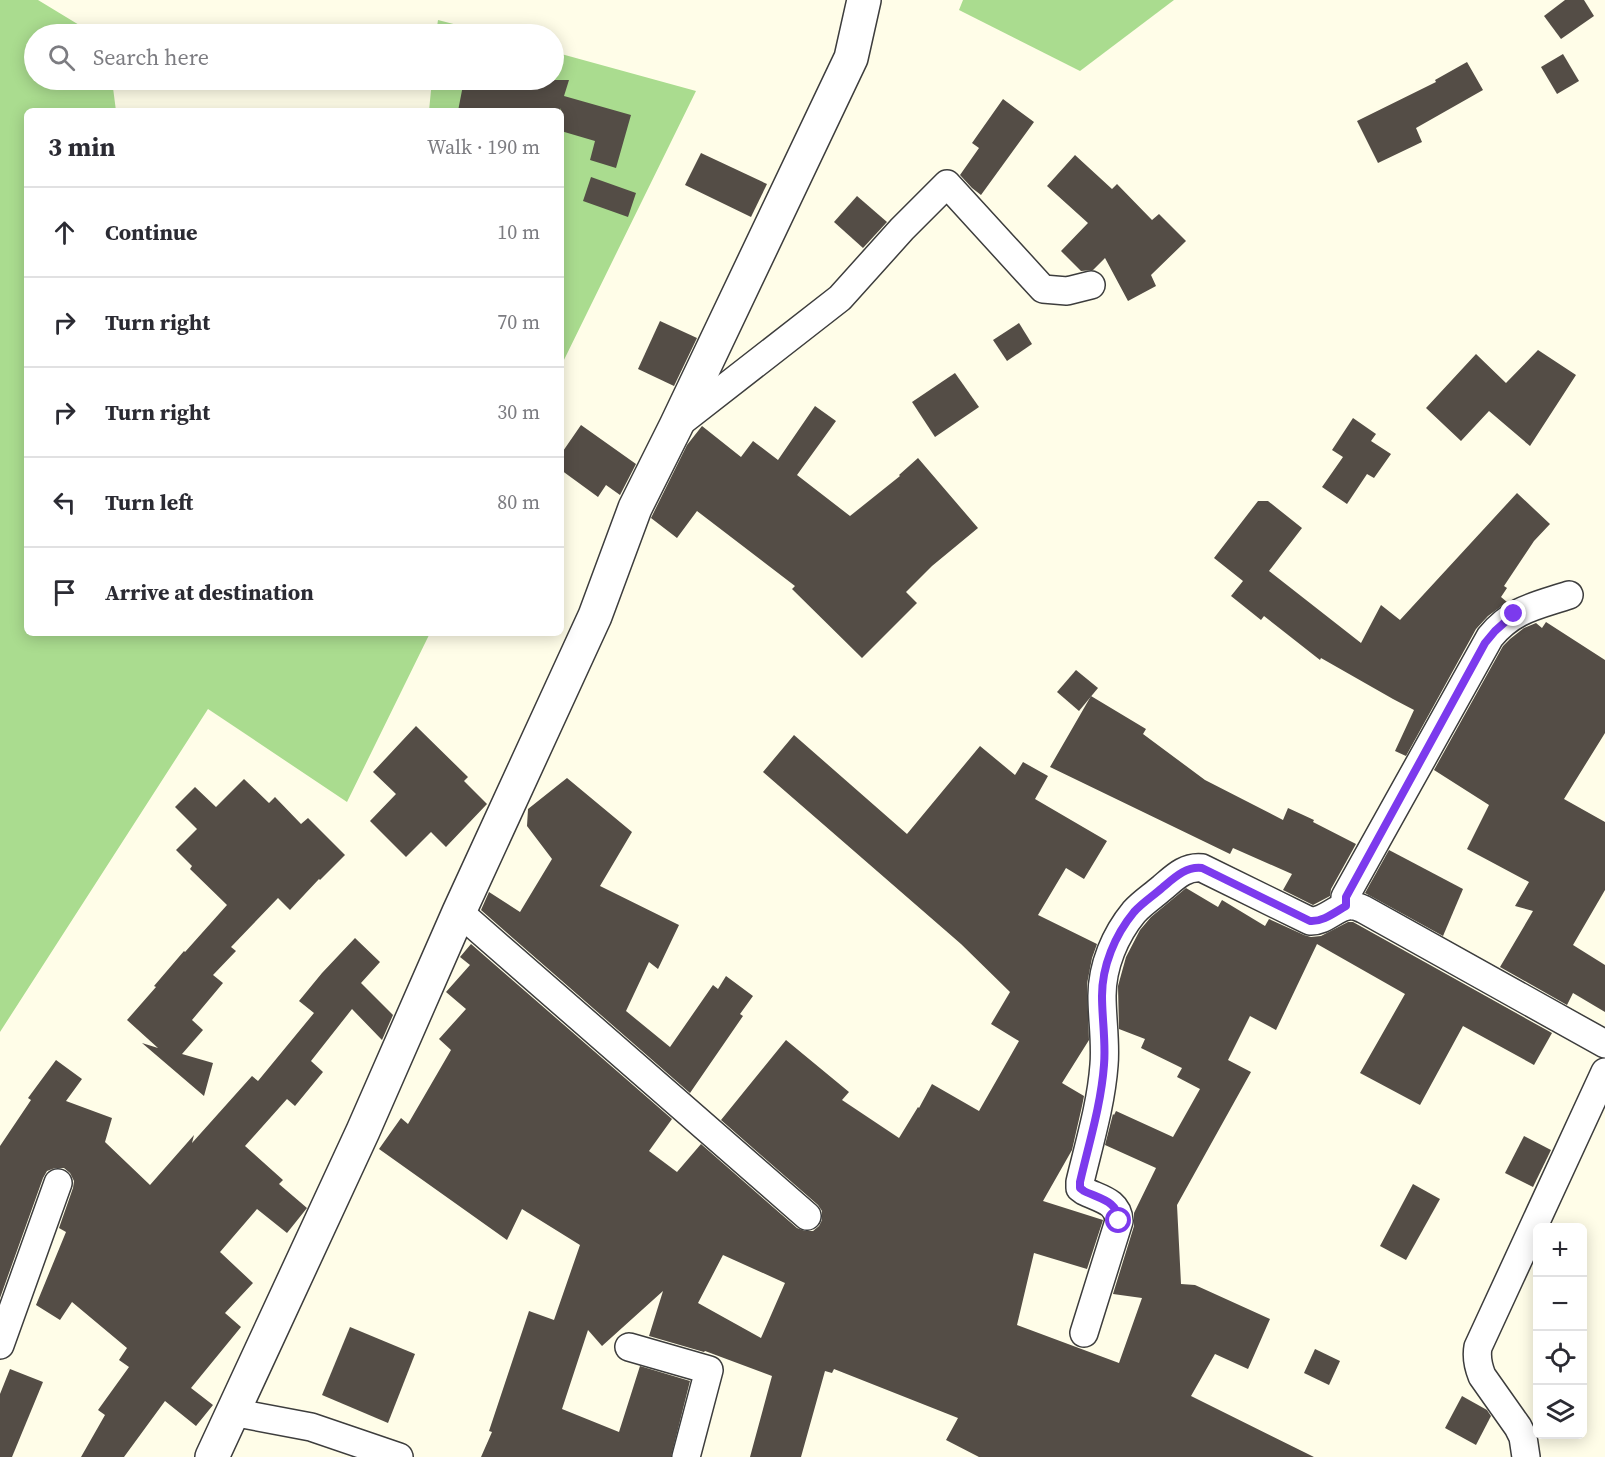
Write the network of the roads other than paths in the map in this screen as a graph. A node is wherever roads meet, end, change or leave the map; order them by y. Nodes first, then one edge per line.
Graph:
1 (864, 0) edge
2 (1091, 285) dead end
3 (676, 426) junction
4 (1569, 594) dead end
5 (1346, 906) junction
6 (459, 912) junction
7 (1605, 1044) edge
8 (1605, 1072) edge
9 (58, 1183) dead end
10 (807, 1216) dead end
11 (1084, 1333) dead end
12 (0, 1345) edge
13 (629, 1347) dead end
14 (232, 1412) junction
15 (212, 1457) edge
16 (399, 1457) edge
17 (686, 1457) edge
18 (1526, 1457) edge

1 - 3 street
2 - 3 street
3 - 6 street
4 - 5 street
5 - 7 street
5 - 11 street
6 - 10 street
6 - 14 street
8 - 18 street
9 - 12 street
13 - 17 street
14 - 15 street
14 - 16 street

